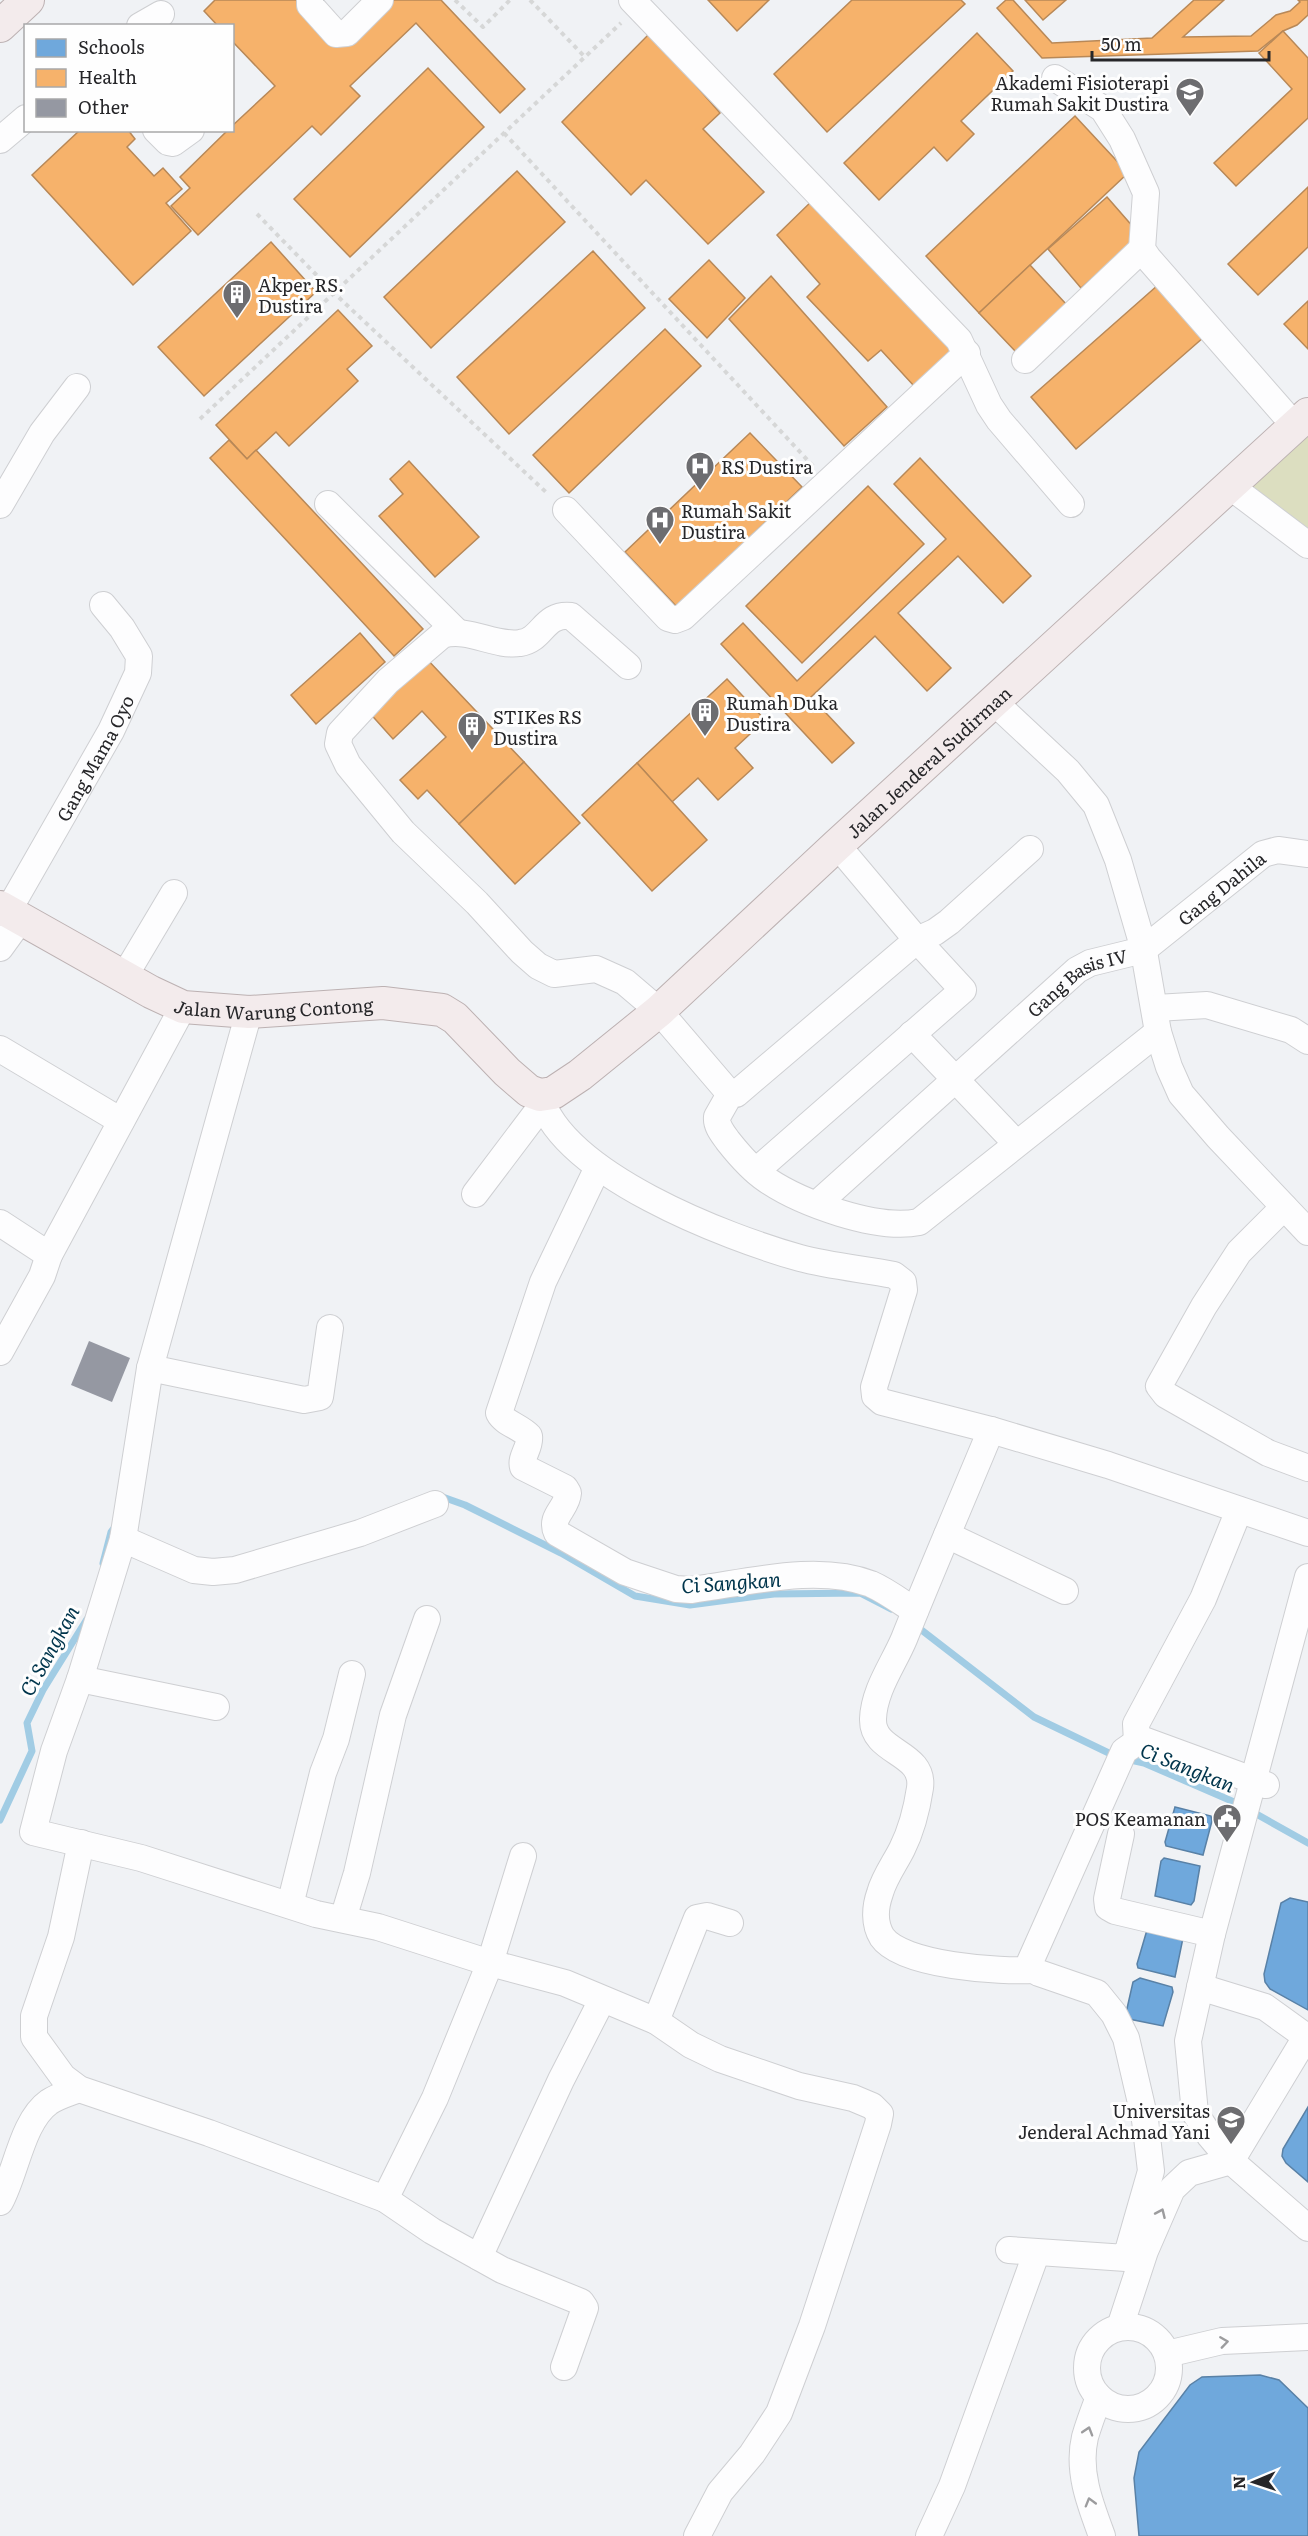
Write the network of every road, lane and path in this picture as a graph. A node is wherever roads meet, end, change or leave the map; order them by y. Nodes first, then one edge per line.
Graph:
1 (28, 0) edge
2 (310, 0) edge
3 (380, 0) edge
4 (455, 0) edge
5 (510, 0) edge
6 (530, 0) edge
7 (635, 3) edge
8 (0, 26) edge
9 (585, 57) junction
10 (1055, 78) dead end
11 (24, 120) edge
12 (158, 132) edge
13 (188, 132) edge
14 (504, 133) junction
15 (0, 140) edge
16 (257, 214) dead end
17 (1142, 249) junction
18 (334, 293) junction
19 (967, 353) junction
20 (1025, 360) dead end
21 (77, 387) dead end
22 (200, 419) dead end
23 (1301, 420) edge
24 (828, 482) junction
25 (1231, 487) junction
26 (328, 504) dead end
27 (1071, 504) dead end
28 (0, 505) edge
29 (566, 510) joint
30 (1308, 545) edge
31 (103, 605) dead end
32 (458, 633) junction
33 (628, 666) dead end
34 (994, 702) junction
35 (837, 845) junction
36 (1030, 849) dead end
37 (1308, 854) edge
38 (174, 893) dead end
39 (10, 912) edge
40 (916, 940) junction
41 (0, 948) edge
42 (1143, 950) junction
43 (124, 977) junction
44 (183, 1006) junction
45 (659, 1011) junction
46 (249, 1012) junction
47 (1157, 1020) junction
48 (912, 1034) junction
49 (1308, 1041) edge
50 (0, 1049) edge
51 (957, 1079) junction
52 (730, 1094) junction
53 (541, 1100) junction
54 (121, 1121) junction
55 (1016, 1143) junction
56 (598, 1167) junction
57 (756, 1171) junction
58 (475, 1194) dead end
59 (817, 1204) junction
60 (1284, 1207) junction
61 (0, 1223) edge
62 (1308, 1232) edge
63 (49, 1255) junction
64 (330, 1328) dead end
65 (0, 1352) edge
66 (150, 1368) junction
67 (991, 1430) junction
68 (1308, 1468) edge
69 (435, 1504) dead end
70 (1239, 1510) junction
71 (1308, 1533) edge
72 (947, 1535) junction
73 (123, 1539) junction
74 (1308, 1577) edge
75 (1065, 1591) dead end
76 (427, 1619) dead end
77 (912, 1619) junction
78 (1308, 1625) edge
79 (352, 1674) dead end
80 (1288, 1677) junction
81 (80, 1679) junction
82 (216, 1707) dead end
83 (1127, 1752) junction
84 (1259, 1786) junction
85 (1248, 1825) junction
86 (1121, 1834) dead end
87 (81, 1843) junction
88 (523, 1856) dead end
89 (290, 1905) junction
90 (343, 1919) junction
91 (730, 1923) dead end
92 (1212, 1934) junction
93 (490, 1963) junction
94 (1034, 1970) junction
95 (1207, 1990) junction
96 (602, 2000) junction
97 (656, 2021) junction
98 (1307, 2037) edge
99 (79, 2089) junction
100 (1231, 2161) junction
101 (385, 2199) junction
102 (0, 2202) edge
103 (1308, 2228) edge
104 (1009, 2250) dead end
105 (1036, 2254) junction
106 (479, 2257) junction
107 (1120, 2327) junction
108 (1308, 2337) edge
109 (1167, 2354) junction
110 (564, 2367) dead end
111 (1099, 2397) junction
112 (697, 2536) edge
113 (929, 2536) edge
114 (1102, 2536) edge

1 - 8 main road
2 - 3 street
4 - 5 path
6 - 9 path
7 - 9 path
7 - 19 street
9 - 14 path
10 - 17 street
11 - 15 street
12 - 13 street
14 - 18 path
14 - 24 path
16 - 18 path
17 - 20 street
17 - 23 street
18 - 22 path
18 - 29 path
19 - 24 street
19 - 27 street
21 - 28 street
23 - 25 main road, Jalan Jenderal Sudirman
24 - 29 street
25 - 30 street
25 - 34 main road, Jalan Jenderal Sudirman
26 - 32 street
31 - 39 street, Gang Mama Oyo
32 - 33 street
32 - 45 street
34 - 35 main road, Jalan Jenderal Sudirman
34 - 42 street
35 - 40 street
35 - 45 main road, Jalan Jenderal Sudirman
36 - 40 street
37 - 42 street, Gang Dahila
38 - 43 street
39 - 41 street, Gang Mama Oyo
39 - 43 main road, Jalan Warung Contong
40 - 48 street
40 - 52 street
42 - 47 street
42 - 51 street, Gang Basis IV
43 - 44 main road, Jalan Warung Contong
44 - 46 main road, Jalan Warung Contong
44 - 54 street
45 - 52 street
45 - 53 main road, Jalan Jenderal Sudirman
46 - 53 main road, Jalan Warung Contong
46 - 66 street
47 - 49 street
47 - 55 street
47 - 60 street
48 - 51 street
48 - 57 street
50 - 54 street
51 - 55 street
51 - 59 street, Gang Basis IV
52 - 57 street
53 - 56 street
53 - 58 street
54 - 63 street
55 - 59 street
56 - 67 street
56 - 77 street
57 - 59 street
60 - 62 street
60 - 68 street
61 - 63 street
63 - 65 street
64 - 66 street
66 - 73 street
67 - 70 street
67 - 72 street
69 - 73 street
70 - 71 street
70 - 83 street
72 - 75 street
72 - 77 street
73 - 81 street
74 - 80 street
76 - 90 street
77 - 94 street
78 - 80 street
79 - 89 street
80 - 84 street
81 - 82 street
81 - 87 street
83 - 84 street
83 - 94 street
84 - 85 street
85 - 92 street
85 - 95 street
86 - 92 street
87 - 89 street
87 - 99 street
88 - 93 street
89 - 90 street
90 - 93 street
91 - 97 street
92 - 95 street
93 - 96 street
93 - 101 street
94 - 105 street
95 - 98 street
95 - 100 street
96 - 97 street
96 - 106 street
97 - 112 street
98 - 100 street
99 - 101 street
99 - 102 street
100 - 103 street
107 -> 100 street
101 - 106 street
104 - 105 street
105 - 113 street
106 - 110 street
107 - 109 street
107 - 111 street
109 -> 108 street
109 - 111 street
114 -> 111 street

